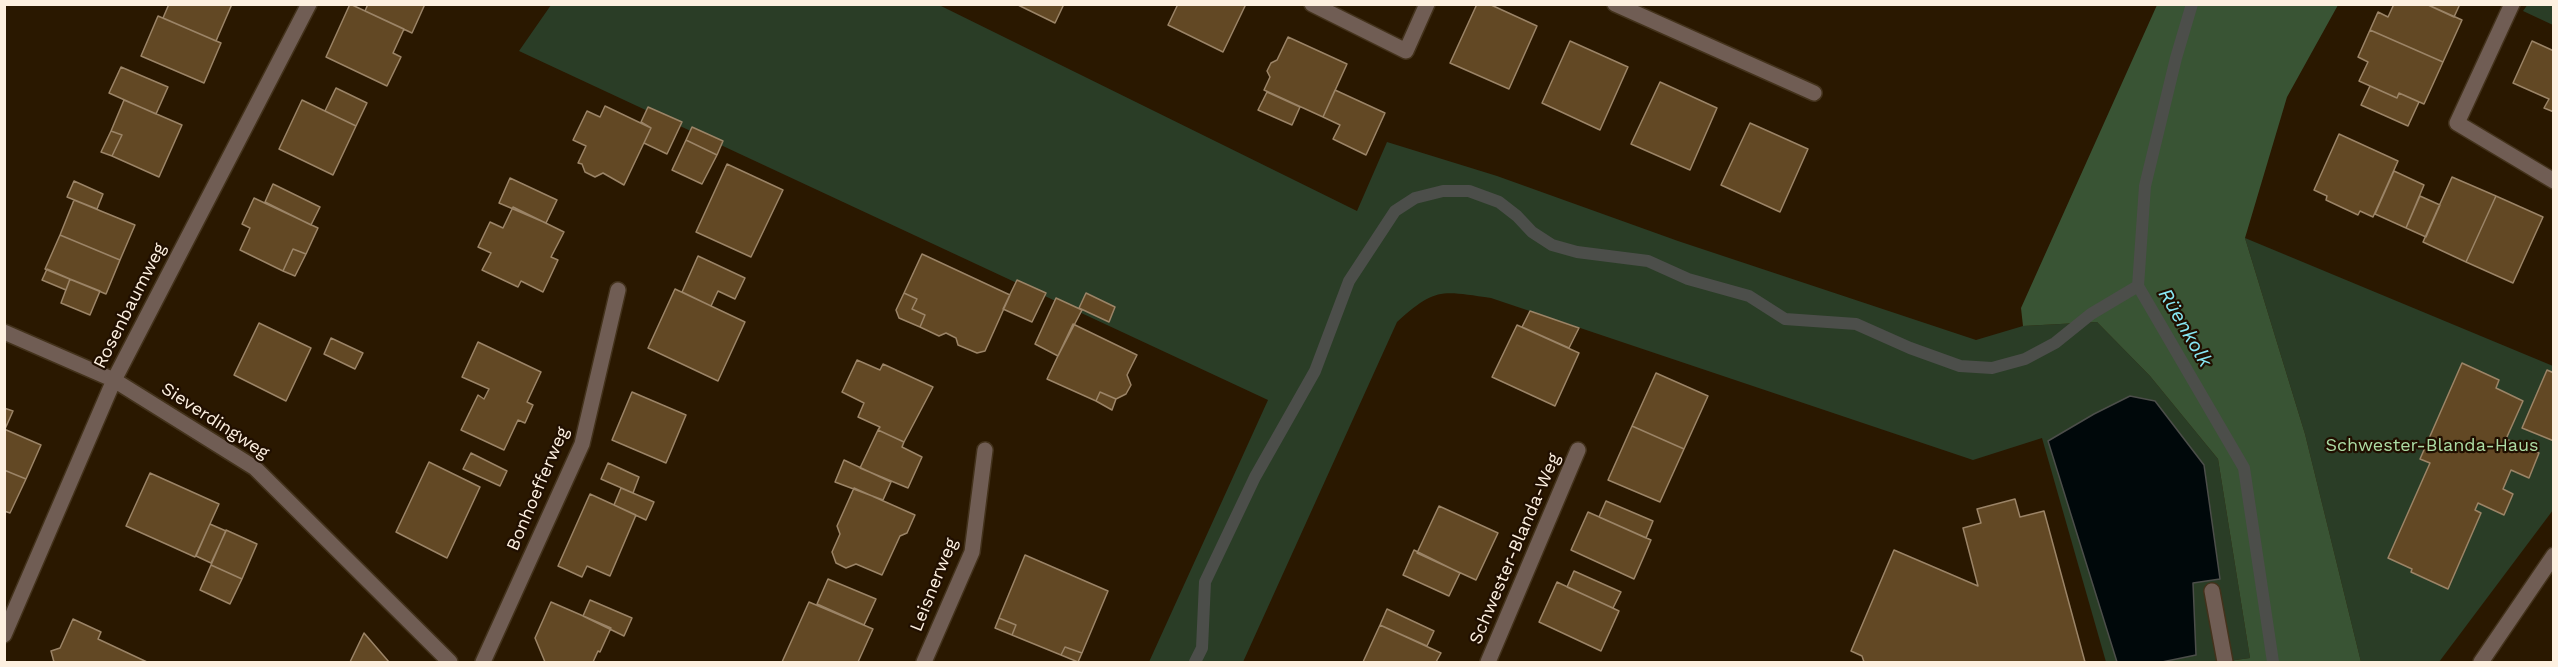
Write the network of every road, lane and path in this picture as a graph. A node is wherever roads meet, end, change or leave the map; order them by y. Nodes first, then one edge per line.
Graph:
1 (309, 4) edge
2 (1312, 4) edge
3 (1427, 4) edge
4 (1615, 4) edge
5 (2512, 4) edge
6 (1814, 93) dead end
7 (2553, 181) edge
8 (618, 290) dead end
9 (4, 332) edge
10 (114, 380) junction
11 (985, 450) dead end
12 (1578, 450) dead end
13 (2553, 555) edge
14 (2212, 591) dead end
15 (4, 635) edge
16 (450, 663) edge
17 (483, 663) edge
18 (924, 663) edge
19 (1488, 663) edge
20 (2225, 663) edge
21 (2481, 663) edge

1 - 10 street, Rosenbaumweg
2 - 3 street
4 - 6 street
5 - 7 street
8 - 17 street, Bonhoefferweg
9 - 10 street, Sieverdingweg
10 - 15 street, Rosenbaumweg
10 - 16 street, Sieverdingweg
11 - 18 street, Leisnerweg
12 - 19 street, Schwester-Blanda-Weg
13 - 21 street
14 - 20 street

